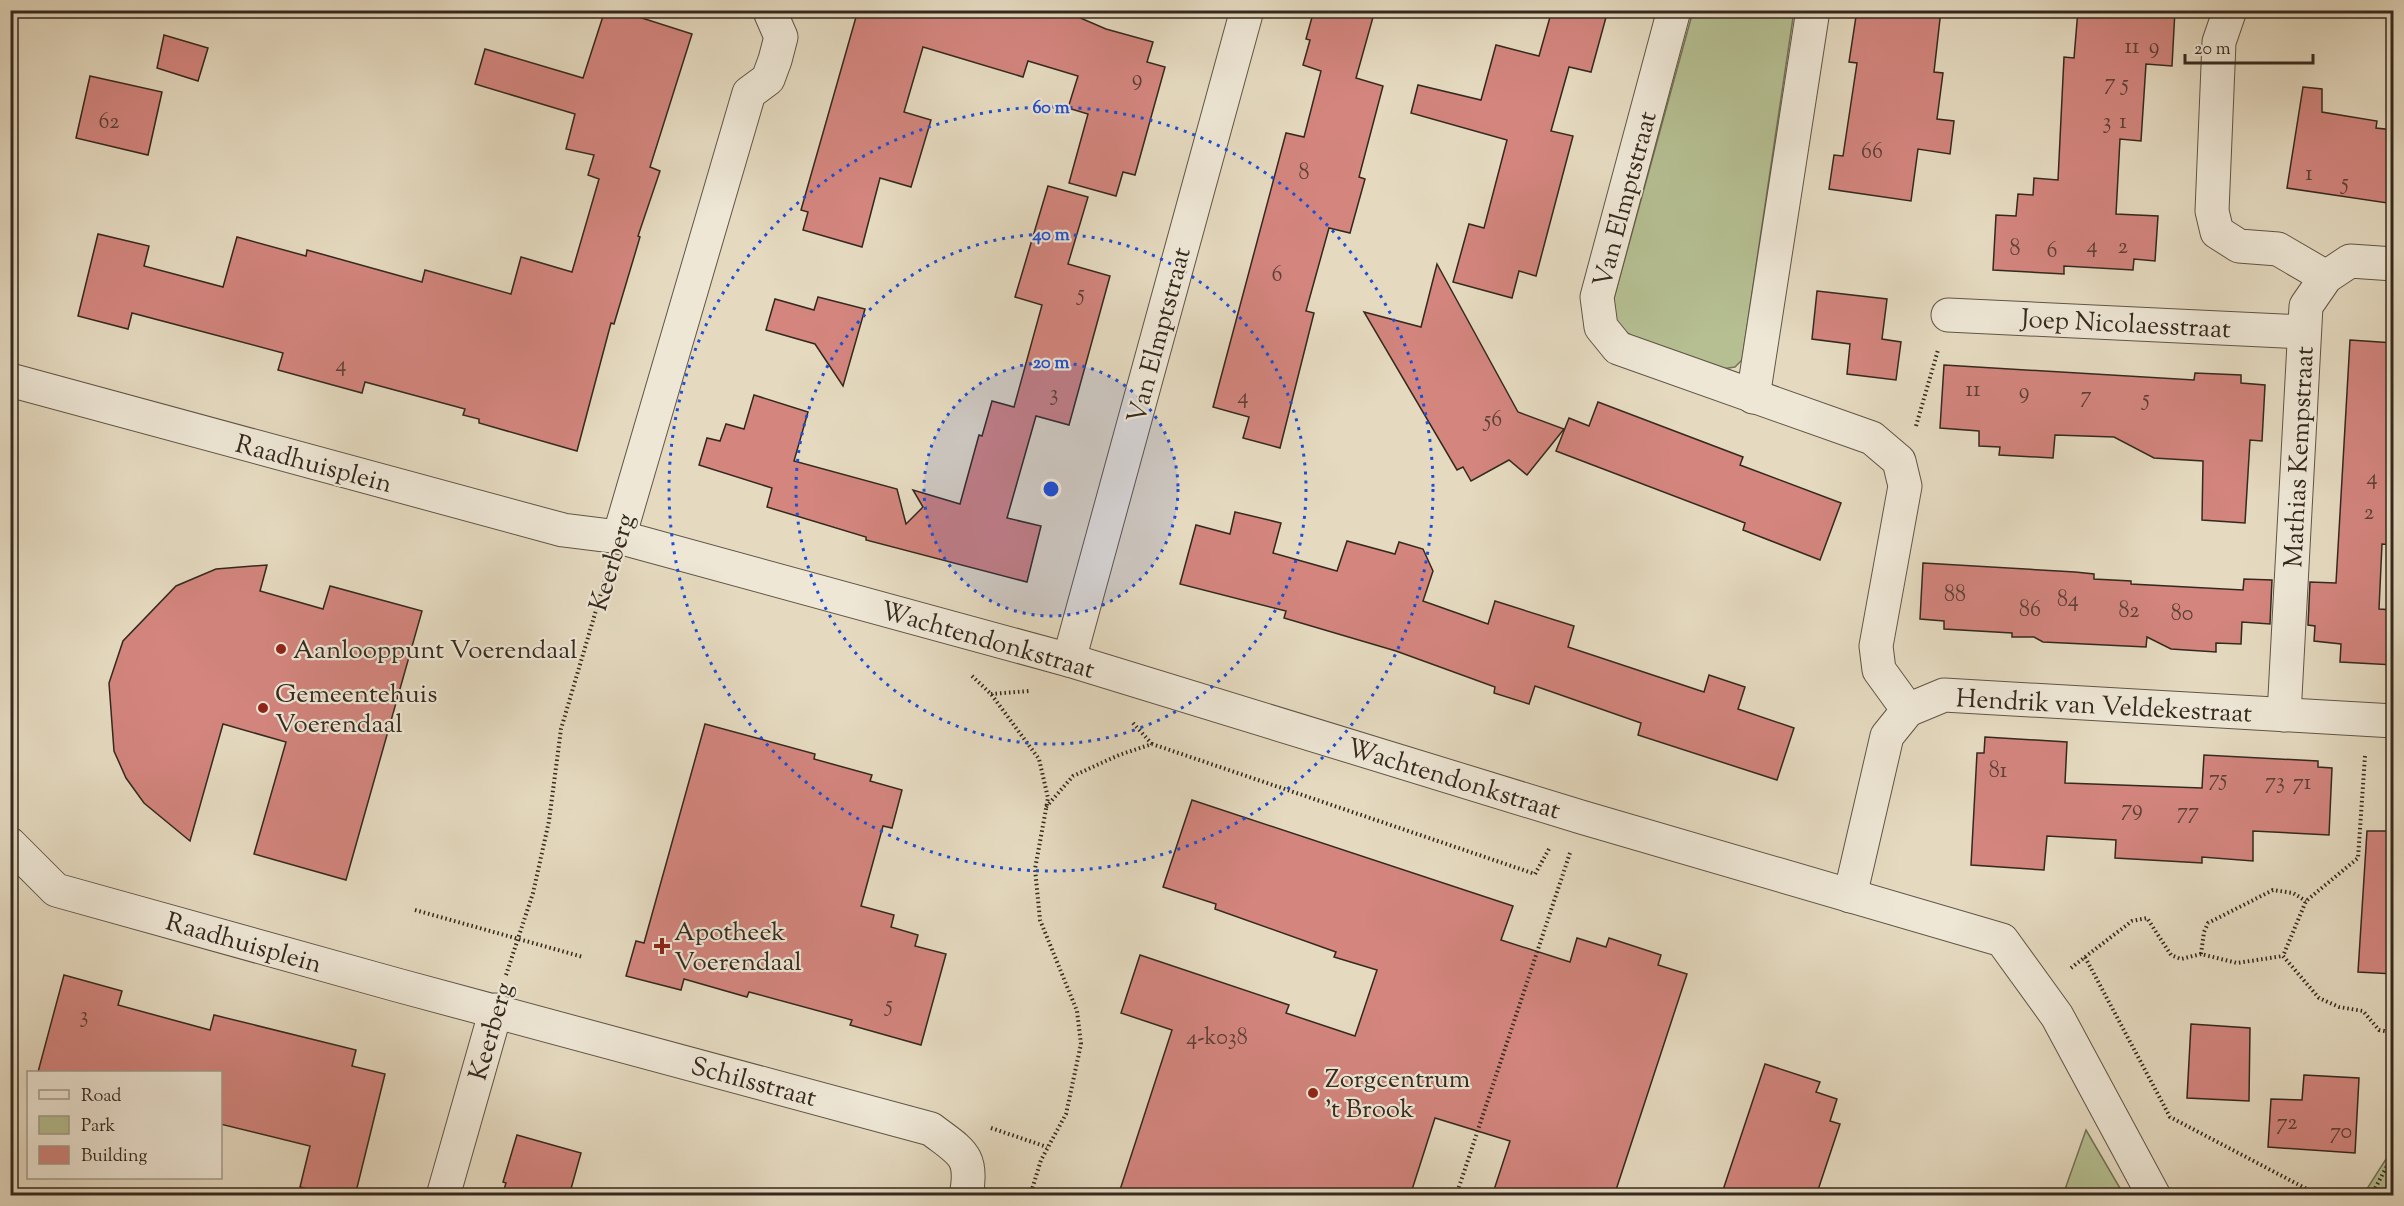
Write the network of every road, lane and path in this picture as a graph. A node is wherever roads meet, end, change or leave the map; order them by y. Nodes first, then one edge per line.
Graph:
1 (773, 10) edge
2 (1247, 10) edge
3 (1674, 10) edge
4 (1813, 10) edge
5 (2229, 10) edge
6 (2394, 264) edge
7 (2326, 276) junction
8 (1948, 315) joint
9 (2304, 332) junction
10 (10, 380) edge
11 (1754, 397) junction
12 (1899, 460) junction
13 (619, 537) junction
14 (1070, 660) junction
15 (967, 671) dead end
16 (1908, 710) junction
17 (2284, 715) junction
18 (2380, 720) edge
19 (1046, 807) junction
20 (1581, 818) junction
21 (10, 844) edge
22 (1569, 856) junction
23 (1850, 896) junction
24 (2306, 901) junction
25 (415, 909) dead end
26 (518, 938) junction
27 (2201, 954) junction
28 (2283, 956) junction
29 (583, 957) dead end
30 (2085, 957) junction
31 (2040, 993) junction
32 (495, 1010) junction
33 (2394, 1033) edge
34 (2394, 1153) edge
35 (442, 1196) edge
36 (966, 1196) edge
37 (1030, 1196) edge
38 (1456, 1196) edge
39 (2154, 1196) edge
40 (2320, 1196) edge
41 (2371, 1196) edge

1 - 13 street, Keerberg
2 - 14 street, Van Elmptstraat
3 - 11 street, Van Elmptstraat
4 - 11 street
5 - 7 street
6 - 7 street, Mathias Kempstraat
7 - 9 street, Mathias Kempstraat
8 - 9 street, Joep Nicolaesstraat
8 - 12 path
9 - 17 street, Mathias Kempstraat
10 - 13 street, Raadhuisplein
11 - 12 street, Van Elmptstraat
12 - 16 street
13 - 14 street, Wachtendonkstraat
13 - 26 path, Keerberg
14 - 20 street, Wachtendonkstraat
15 - 19 path
16 - 17 street, Hendrik van Veldekestraat
16 - 23 street, Hendrik van Veldekestraat
17 - 18 street, Hendrik van Veldekestraat
18 - 24 path
19 - 22 path
19 - 37 path
20 - 22 path
20 - 23 street, Wachtendonkstraat
21 - 32 street, Raadhuisplein
22 - 38 path
23 - 31 street, Wachtendonkstraat
24 - 27 path
24 - 28 path
25 - 26 path
26 - 29 path
26 - 32 path, Keerberg
27 - 28 path
27 - 30 path
28 - 33 path
30 - 31 path
30 - 40 path
31 - 39 street, Wachtendonkstraat
32 - 35 street, Keerberg
32 - 36 street, Schilsstraat
34 - 41 path

